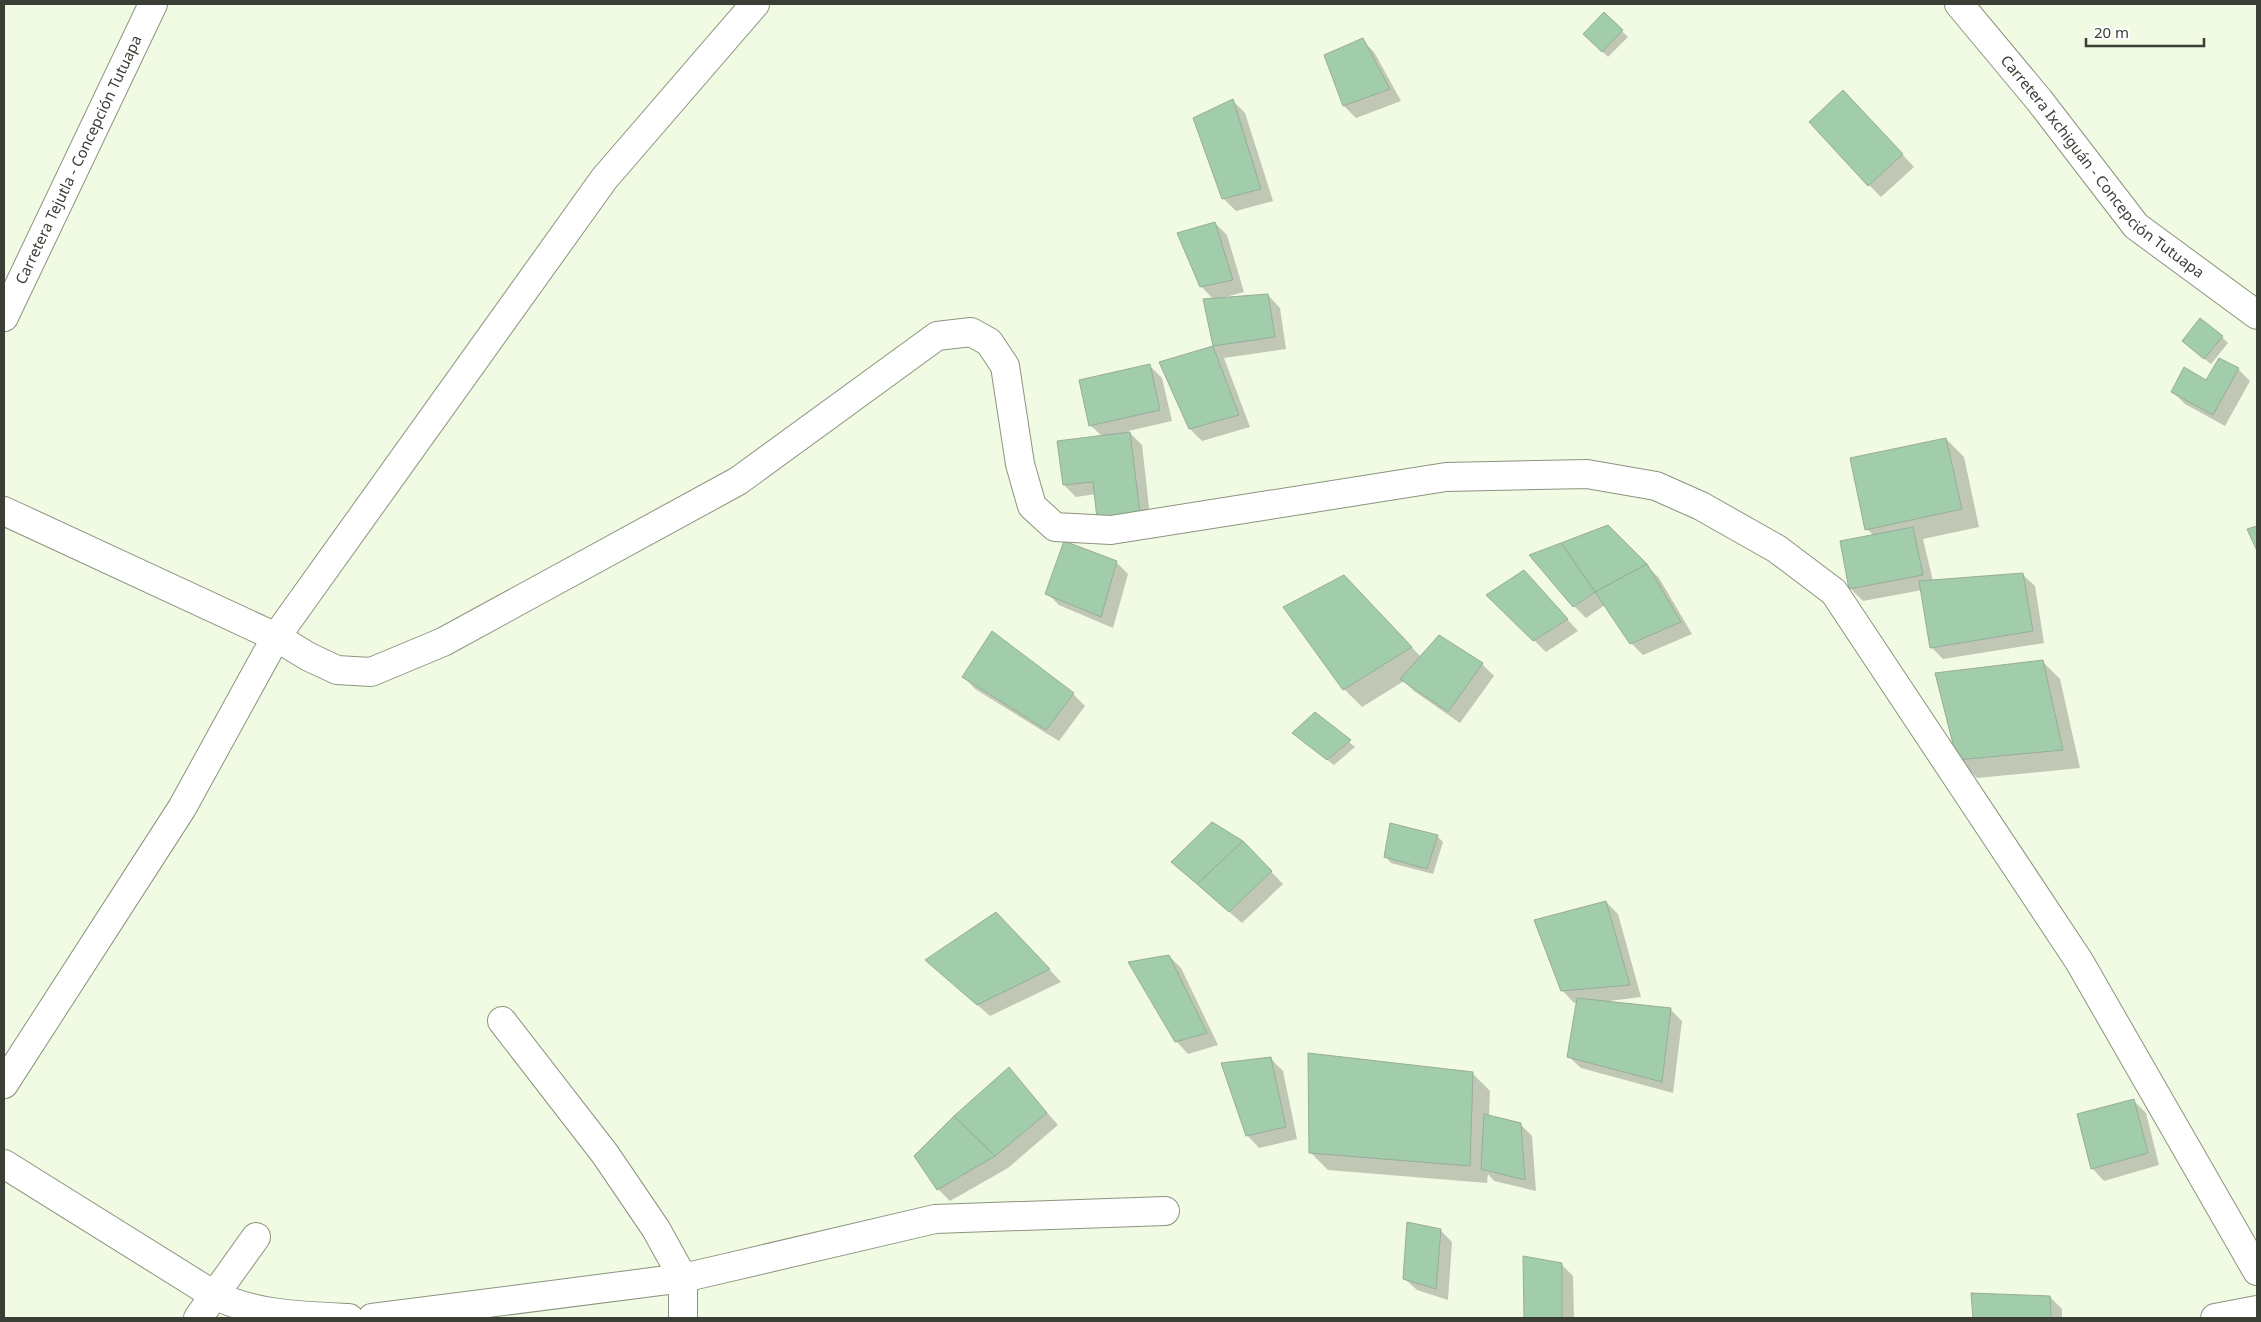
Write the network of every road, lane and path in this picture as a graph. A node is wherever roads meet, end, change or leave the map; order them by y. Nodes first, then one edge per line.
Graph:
1 (153, 4) edge
2 (755, 4) edge
3 (1959, 4) edge
4 (2257, 315) edge
5 (4, 317) edge
6 (4, 511) edge
7 (276, 637) junction
8 (502, 1021) dead end
9 (4, 1084) edge
10 (4, 1164) edge
11 (1165, 1211) dead end
12 (256, 1237) dead end
13 (2257, 1271) edge
14 (683, 1278) junction
15 (214, 1296) junction
16 (2257, 1310) edge
17 (198, 1318) edge
18 (349, 1318) edge
19 (372, 1318) edge
20 (683, 1318) edge
21 (2215, 1318) edge

1 - 5 street, Carretera Tejutla - Concepción Tutuapa
2 - 7 street
3 - 4 street, Carretera Ixchiguán - Concepción Tutuapa
6 - 7 street
7 - 9 street
7 - 13 street
8 - 14 street
10 - 15 street
11 - 14 street
12 - 15 street
14 - 19 street
14 - 20 street
15 - 17 street
15 - 18 street
16 - 21 street

